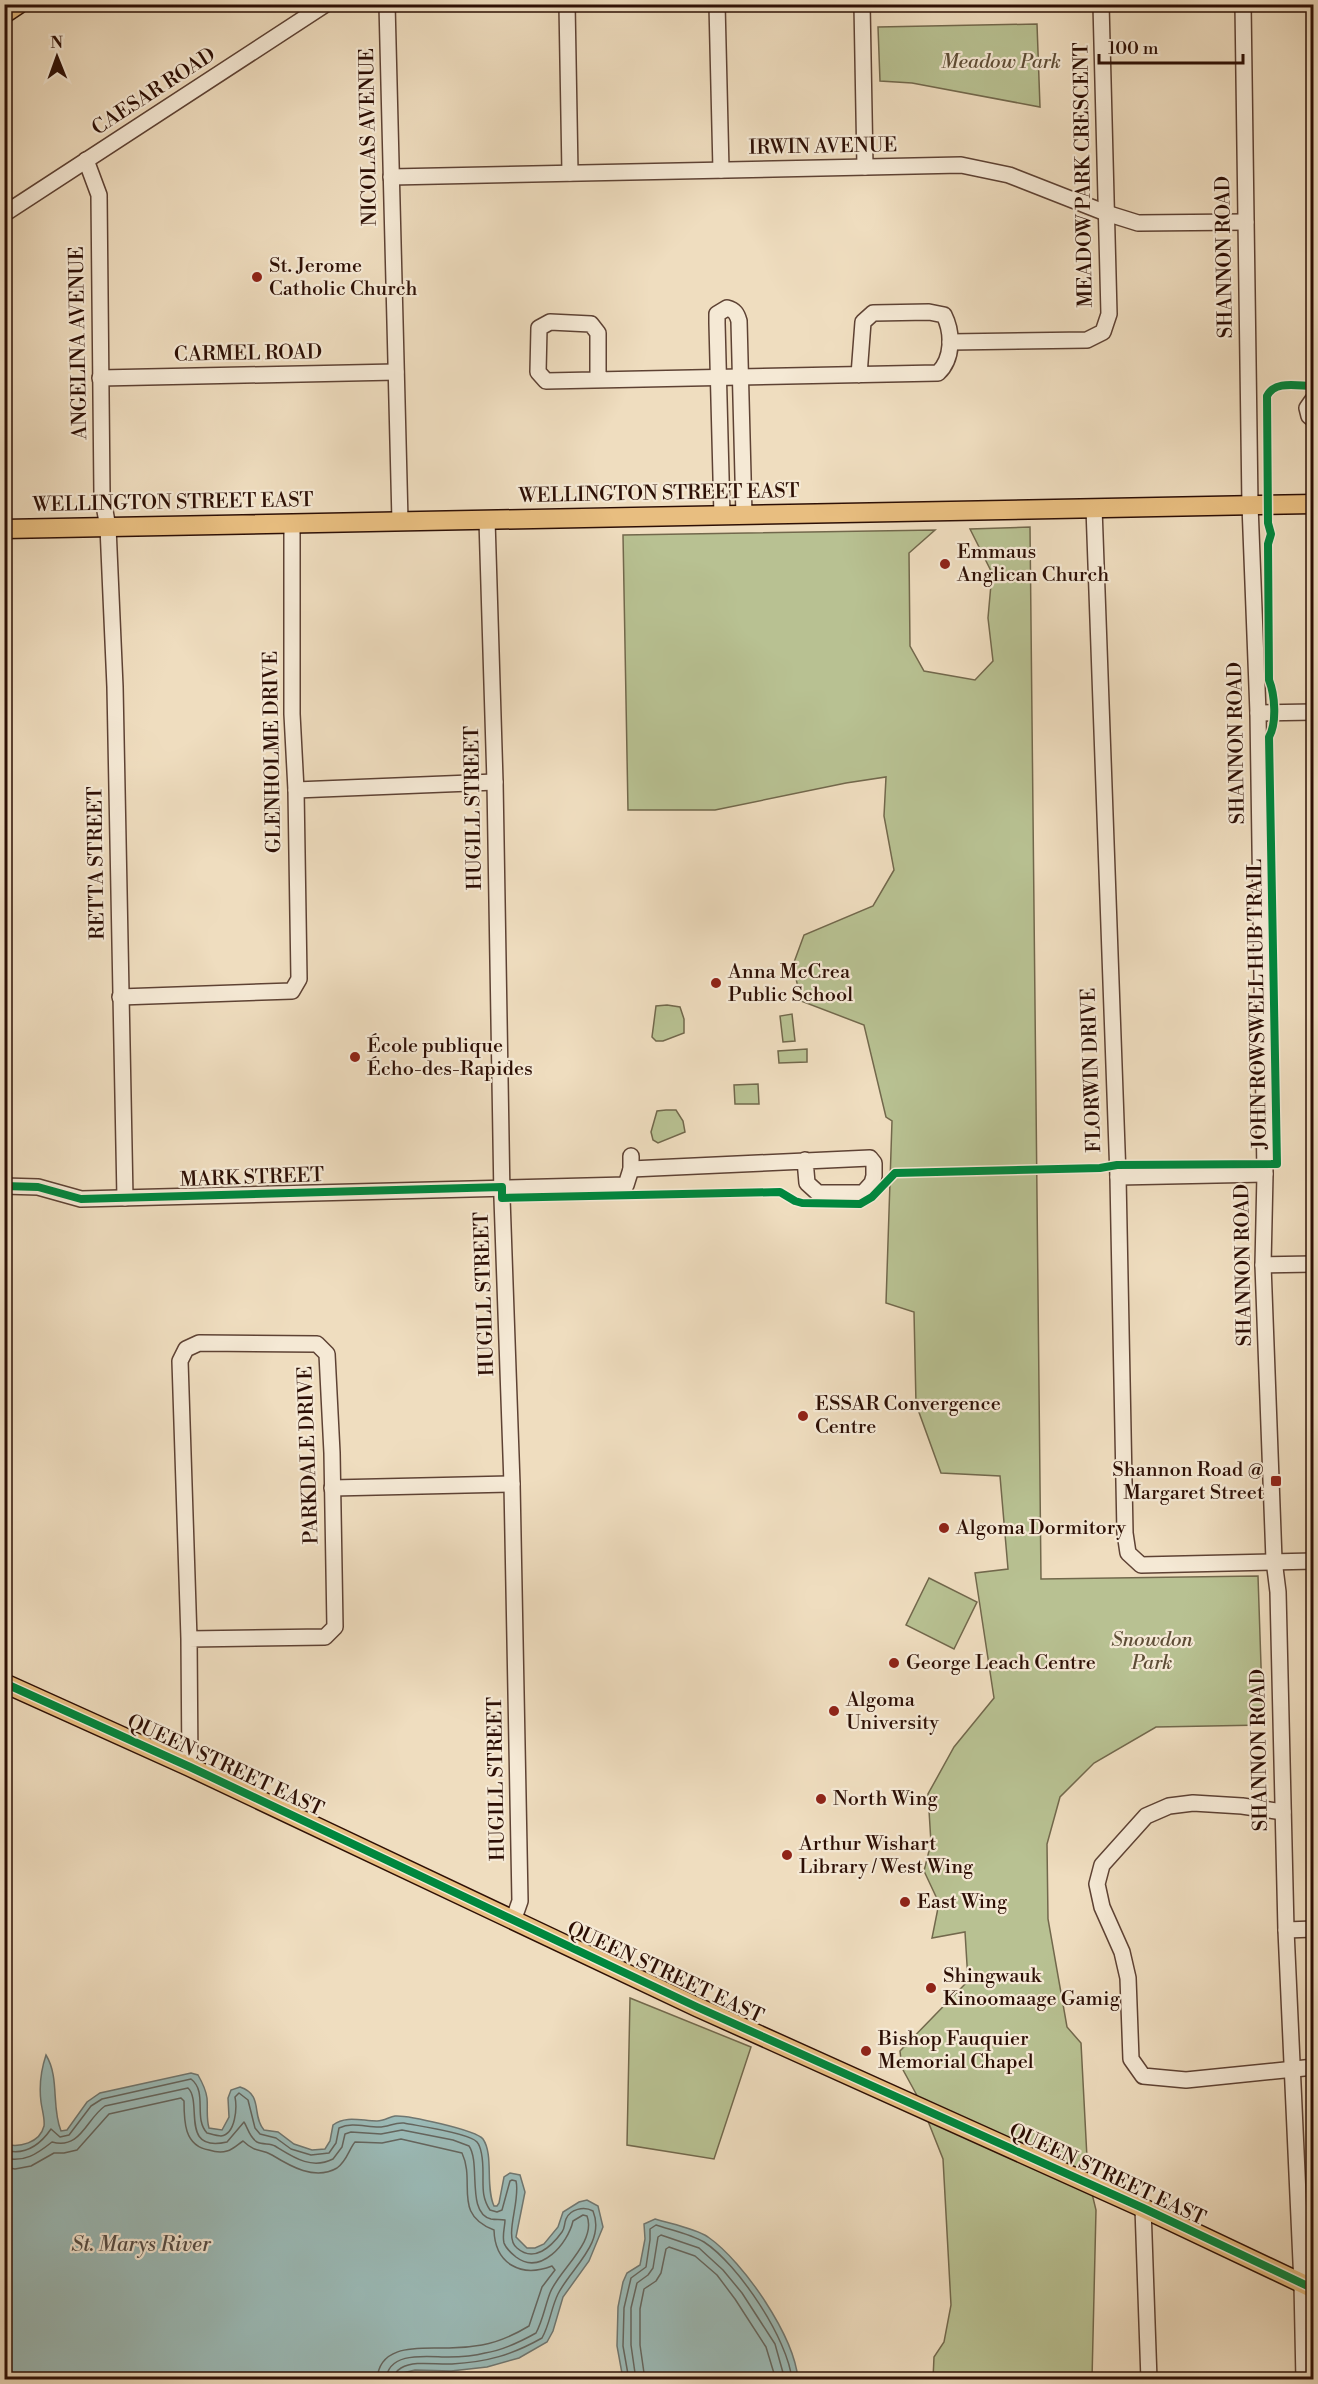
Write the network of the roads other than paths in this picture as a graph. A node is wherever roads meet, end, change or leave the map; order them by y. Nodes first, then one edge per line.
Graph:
1 (19, 4) edge
2 (326, 4) edge
3 (387, 4) edge
4 (567, 4) edge
5 (717, 4) edge
6 (862, 4) edge
7 (1101, 4) edge
8 (1243, 4) edge
9 (4, 14) edge
10 (86, 160) junction
11 (865, 167) junction
12 (721, 170) junction
13 (570, 173) junction
14 (391, 177) junction
15 (1106, 213) junction
16 (4, 214) edge
17 (1246, 222) junction
18 (950, 342) junction
19 (396, 372) junction
20 (859, 375) junction
21 (718, 377) junction
22 (741, 377) junction
23 (100, 378) junction
24 (598, 379) junction
25 (1314, 398) edge
26 (1314, 420) edge
27 (1314, 504) edge
28 (1250, 505) junction
29 (1095, 508) junction
30 (722, 515) junction
31 (744, 515) junction
32 (486, 520) junction
33 (400, 521) junction
34 (292, 523) junction
35 (108, 527) junction
36 (4, 529) edge
37 (1314, 712) edge
38 (1258, 713) junction
39 (495, 782) junction
40 (296, 790) junction
41 (120, 997) junction
42 (805, 1160) junction
43 (1264, 1174) junction
44 (1118, 1177) junction
45 (4, 1186) edge
46 (502, 1187) junction
47 (125, 1198) junction
48 (1314, 1264) edge
49 (1263, 1265) junction
50 (512, 1484) junction
51 (332, 1488) junction
52 (1274, 1560) junction
53 (1314, 1561) edge
54 (189, 1639) junction
55 (4, 1683) edge
56 (190, 1767) junction
57 (1282, 1812) junction
58 (513, 1921) junction
59 (1314, 1929) edge
60 (1286, 1930) junction
61 (1314, 2067) edge
62 (1292, 2070) junction
63 (1143, 2208) junction
64 (1308, 2286) edge
65 (1149, 2379) edge
66 (1304, 2379) edge

1 - 9 main road
2 - 10 street, CAESAR ROAD
3 - 14 street, NICOLAS AVENUE
4 - 13 street
5 - 12 street
6 - 11 street
7 - 15 street, MEADOW PARK CRESCENT
8 - 17 street, SHANNON ROAD
10 - 16 street, CAESAR ROAD
10 - 23 street, ANGELINA AVENUE
11 - 12 street, IRWIN AVENUE
11 - 15 street, IRWIN AVENUE
12 - 13 street, IRWIN AVENUE
13 - 14 street, IRWIN AVENUE
14 - 19 street, NICOLAS AVENUE
15 - 17 street, IRWIN AVENUE
15 - 18 street, MEADOW PARK CRESCENT
17 - 28 street, SHANNON ROAD
18 - 20 street
18 - 20 street
19 - 23 street, CARMEL ROAD
19 - 33 street, NICOLAS AVENUE
20 - 22 street
21 - 22 street
21 - 22 street
21 - 24 street
21 - 30 street
22 - 31 street
23 - 35 street, ANGELINA AVENUE
24 - 24 street
25 - 26 street
27 - 28 main road, WELLINGTON STREET EAST
28 - 29 main road, WELLINGTON STREET EAST
28 - 38 street, SHANNON ROAD
29 - 31 main road, WELLINGTON STREET EAST
29 - 44 street, FLORWIN DRIVE
30 - 31 main road, WELLINGTON STREET EAST
30 - 32 main road, WELLINGTON STREET EAST
32 - 33 main road, WELLINGTON STREET EAST
32 - 39 street, HUGILL STREET
33 - 34 main road, WELLINGTON STREET EAST
34 - 35 main road, WELLINGTON STREET EAST
34 - 40 street, GLENHOLME DRIVE
35 - 36 main road, WELLINGTON STREET EAST
35 - 41 street, RETTA STREET
37 - 38 street
38 - 43 street, SHANNON ROAD
39 - 40 street
39 - 46 street, HUGILL STREET
40 - 41 street, GLENHOLME DRIVE
41 - 47 street, RETTA STREET
42 - 42 street
42 - 46 street, MARK STREET
43 - 44 street
43 - 49 street, SHANNON ROAD
44 - 52 street, FLORWIN DRIVE
45 - 47 street, MARK STREET
46 - 47 street, MARK STREET
46 - 50 street, HUGILL STREET
48 - 49 street
49 - 52 street, SHANNON ROAD
50 - 51 street
50 - 58 street, HUGILL STREET
51 - 54 street, PARKDALE DRIVE
51 - 54 street, PARKDALE DRIVE
52 - 53 street, FLORWIN DRIVE
52 - 57 street, SHANNON ROAD
54 - 56 street, PARKDALE DRIVE
55 - 56 main road, QUEEN STREET EAST
56 - 58 main road, QUEEN STREET EAST
57 - 60 street, SHANNON ROAD
57 - 62 street
58 - 63 main road, QUEEN STREET EAST
59 - 60 street
60 - 62 street, SHANNON ROAD
61 - 62 street
62 - 64 street, SHANNON ROAD
63 - 64 main road, QUEEN STREET EAST
63 - 65 street
64 - 66 street, SHANNON ROAD

